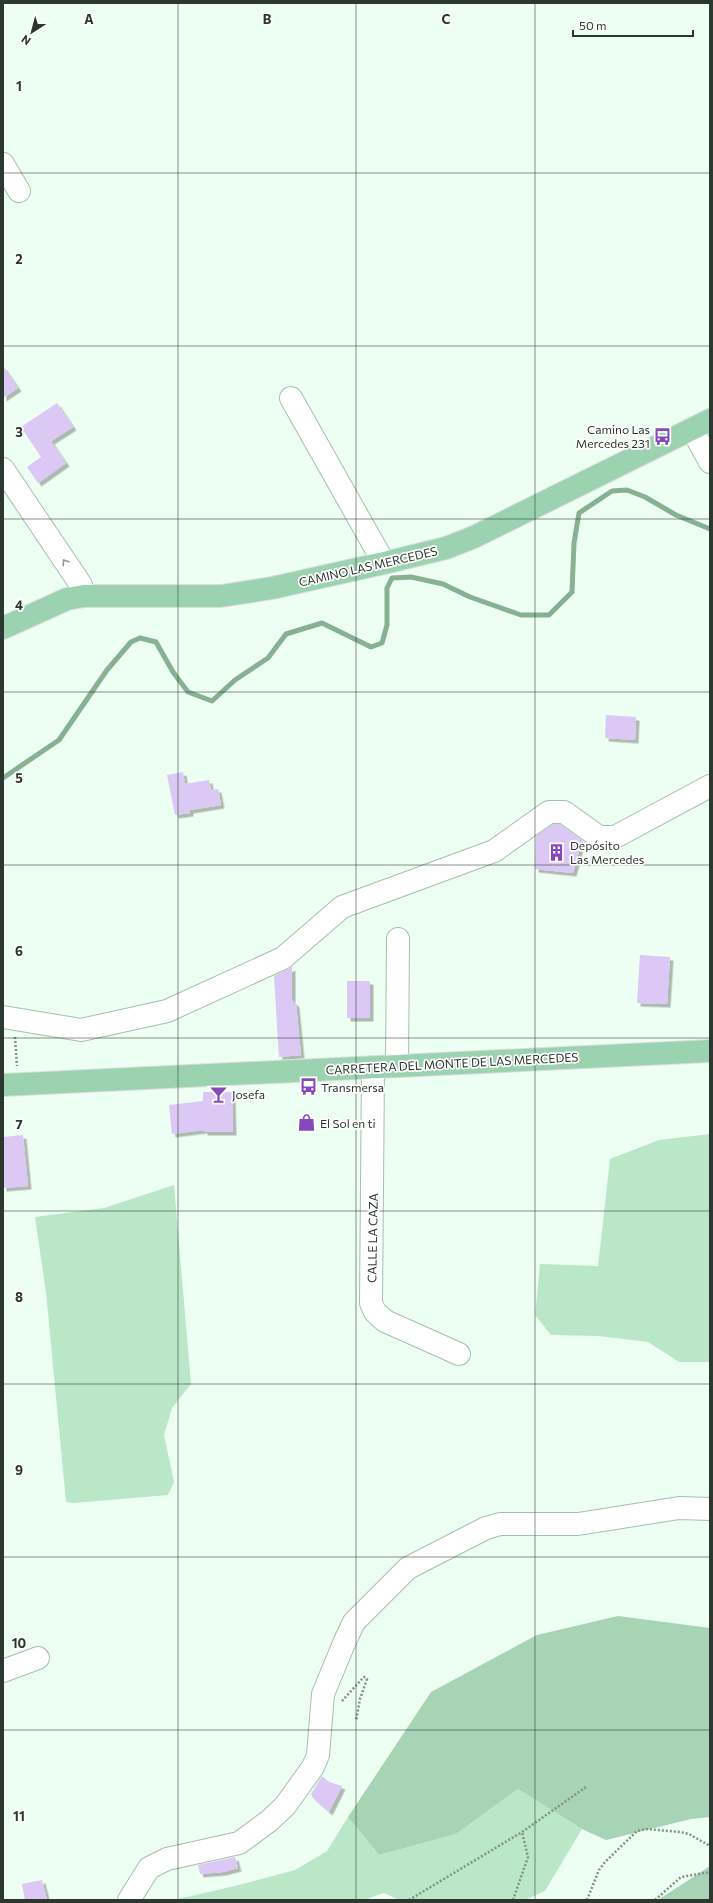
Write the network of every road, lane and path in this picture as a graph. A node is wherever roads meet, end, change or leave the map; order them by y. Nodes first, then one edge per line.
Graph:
1 (3, 164) edge
2 (20, 191) dead end
3 (291, 398) dead end
4 (701, 424) edge
5 (710, 462) edge
6 (3, 469) edge
7 (384, 563) junction
8 (84, 596) junction
9 (3, 628) edge
10 (710, 786) edge
11 (398, 939) dead end
12 (9, 1018) edge
13 (710, 1050) edge
14 (16, 1062) dead end
15 (397, 1066) junction
16 (373, 1068) junction
17 (3, 1084) edge
18 (459, 1354) dead end
19 (710, 1509) edge
20 (38, 1658) dead end
21 (3, 1671) edge
22 (338, 1706) dead end
23 (356, 1721) dead end
24 (586, 1787) dead end
25 (522, 1832) junction
26 (710, 1846) edge
27 (710, 1872) edge
28 (129, 1900) edge
29 (409, 1900) edge
30 (513, 1900) edge
31 (587, 1900) edge
32 (655, 1900) edge

1 - 2 street
3 - 7 street
4 - 5 street
4 - 7 main road, CAMINO LAS MERCEDES
8 -> 6 street
7 - 8 main road, CAMINO LAS MERCEDES
8 - 9 main road, CAMINO LAS MERCEDES
10 - 12 street
11 - 15 street
12 - 14 path
13 - 15 main road, CARRETERA DEL MONTE DE LAS MERCEDES
15 - 16 main road, CARRETERA DEL MONTE DE LAS MERCEDES
16 - 17 main road, CARRETERA DEL MONTE DE LAS MERCEDES
16 - 18 street, CALLE LA CAZA
19 - 28 street
20 - 21 street
22 - 23 path
24 - 25 path
25 - 29 path
25 - 30 path
26 - 31 path
27 - 32 path

